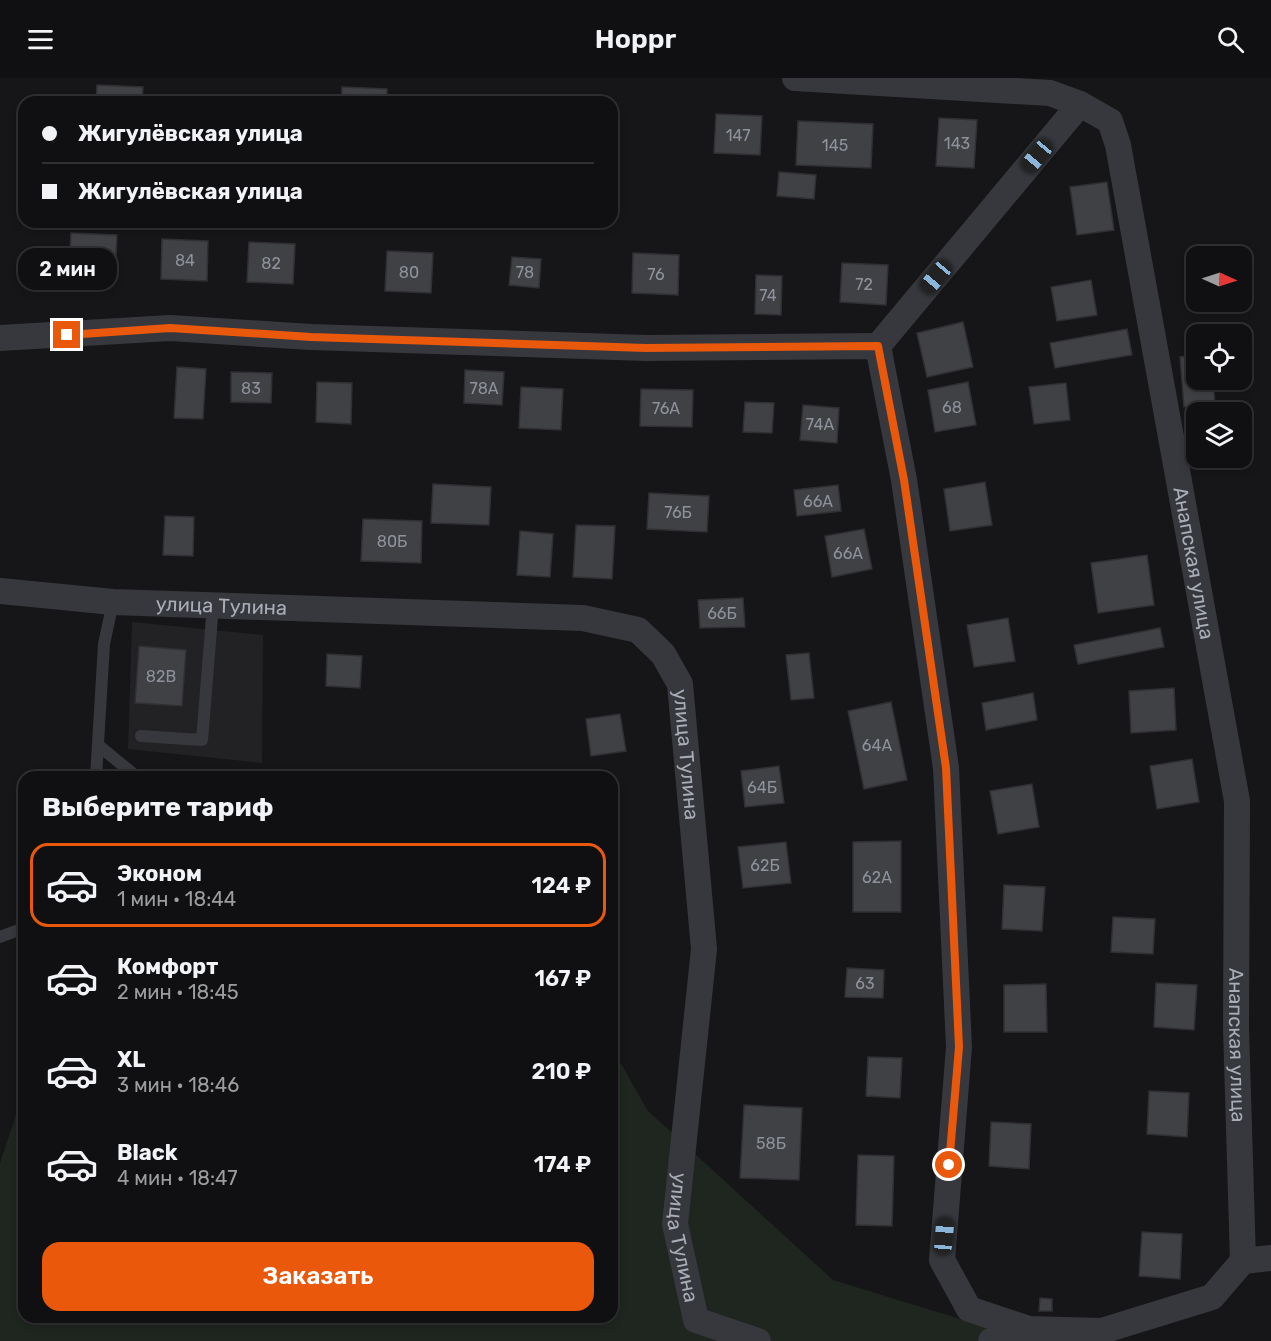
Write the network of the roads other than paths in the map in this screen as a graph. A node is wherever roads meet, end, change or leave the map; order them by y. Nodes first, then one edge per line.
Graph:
1 (795, 78) edge
2 (1080, 104) junction
3 (1, 337) edge
4 (878, 346) junction
5 (0, 591) edge
6 (113, 602) junction
7 (213, 605) junction
8 (141, 735) dead end
9 (98, 745) junction
10 (96, 771) edge
11 (130, 771) edge
12 (18, 930) edge
13 (0, 937) edge
14 (1271, 1258) edge
15 (1243, 1261) junction
16 (1029, 1329) junction
17 (758, 1341) edge
18 (991, 1341) edge

1 - 2 street, Анапская улица
2 - 4 street
2 - 15 street, Анапская улица
3 - 4 street
4 - 16 street
5 - 6 street, улица Тулина
6 - 7 street, улица Тулина
6 - 9 lane
7 - 8 lane
7 - 17 street, улица Тулина
9 - 10 lane
9 - 11 lane
12 - 13 lane
14 - 15 street
15 - 16 street
16 - 18 street

